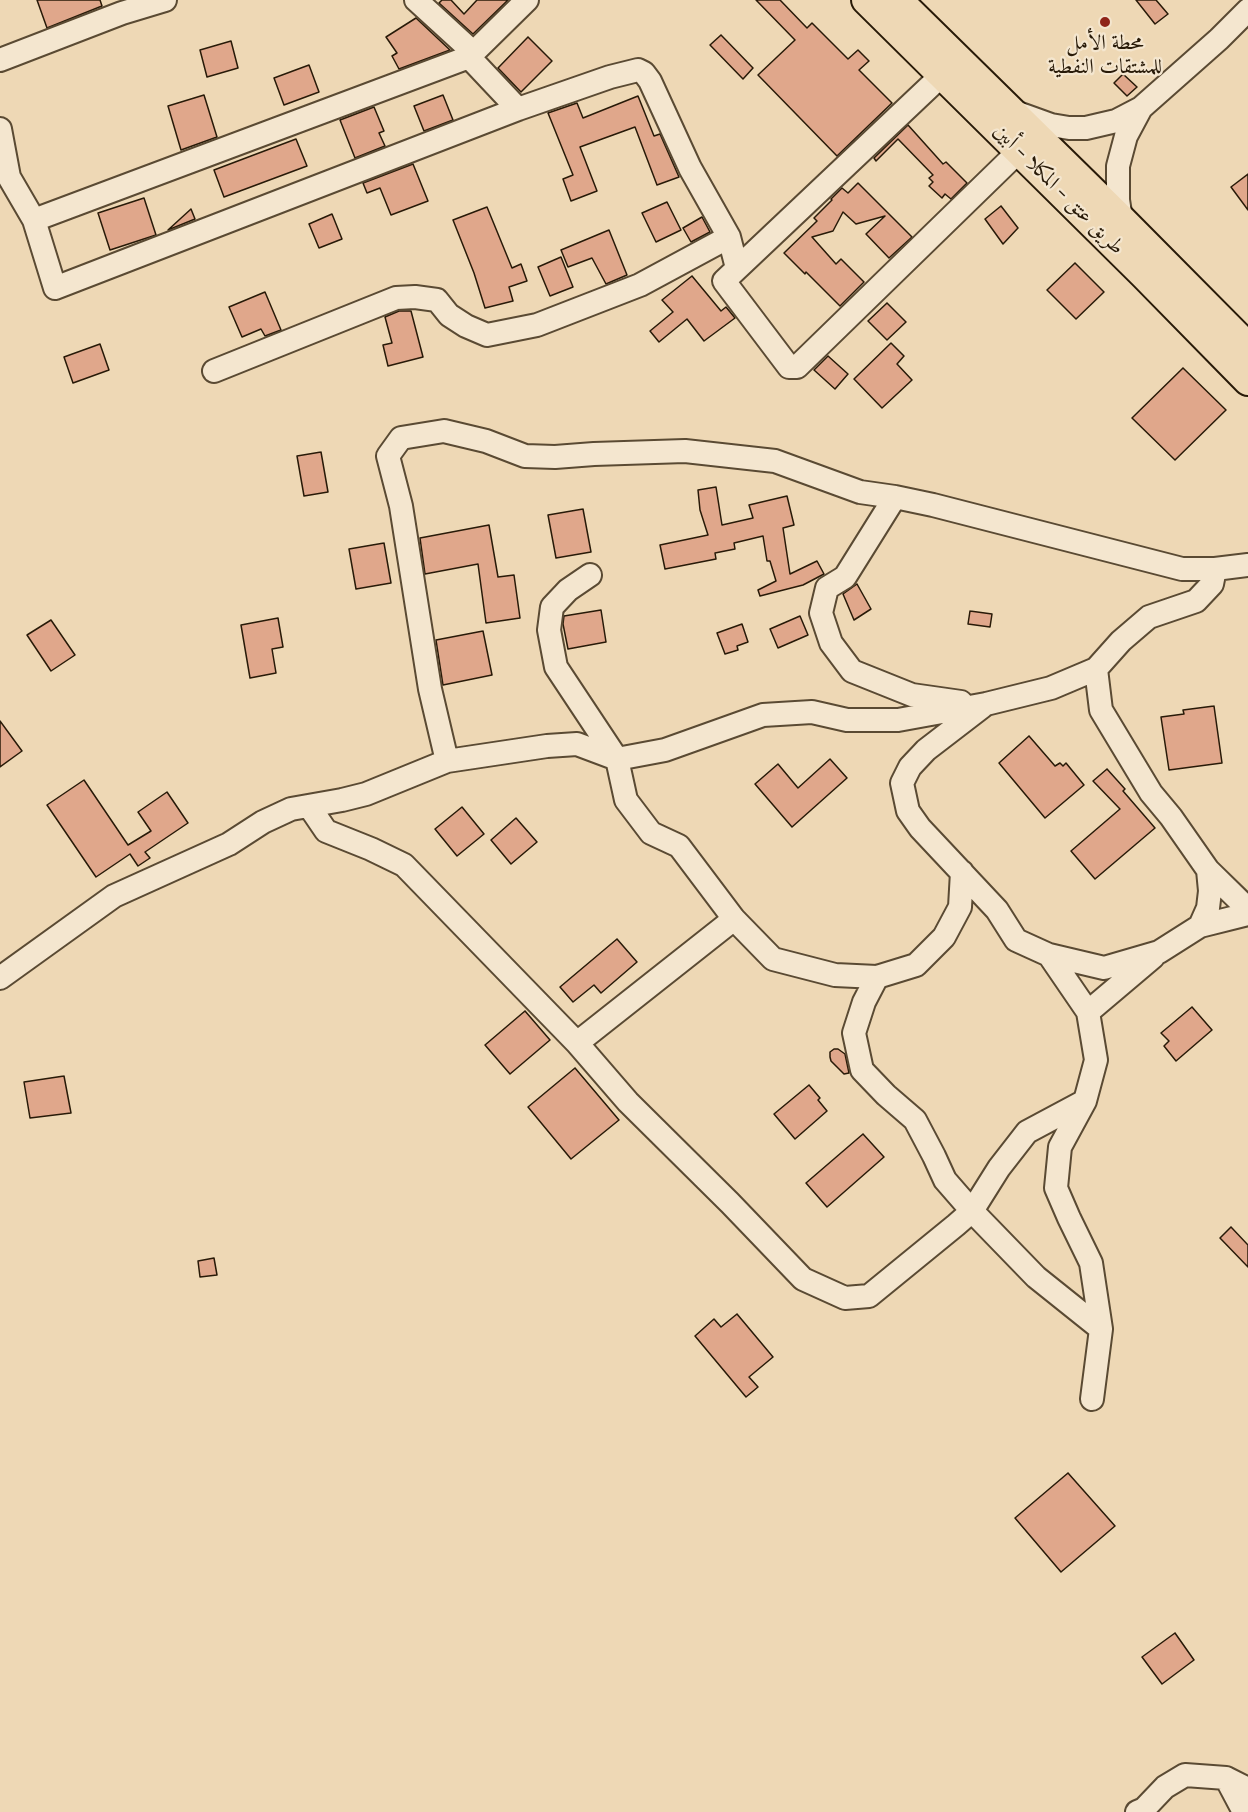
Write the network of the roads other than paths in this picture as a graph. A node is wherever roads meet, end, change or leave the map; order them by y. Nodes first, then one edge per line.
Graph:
1 (165, 0) edge
2 (416, 0) edge
3 (527, 0) edge
4 (866, 0) edge
5 (898, 0) edge
6 (120, 7) edge
7 (1248, 10) edge
8 (472, 55) junction
9 (0, 60) edge
10 (942, 75) junction
11 (1141, 108) junction
12 (518, 109) junction
13 (1009, 110) junction
14 (0, 129) edge
15 (1018, 151) junction
16 (1121, 219) junction
17 (34, 220) junction
18 (729, 237) junction
19 (737, 268) junction
20 (1248, 347) edge
21 (214, 370) dead end
22 (1248, 381) edge
23 (895, 496) junction
24 (1248, 565) edge
25 (1215, 569) junction
26 (590, 575) dead end
27 (1096, 669) junction
28 (986, 705) junction
29 (617, 759) junction
30 (447, 761) junction
31 (309, 806) junction
32 (1208, 870) junction
33 (962, 872) junction
34 (1248, 911) edge
35 (734, 919) junction
36 (1200, 926) junction
37 (1159, 952) junction
38 (1049, 955) junction
39 (877, 976) junction
40 (0, 978) edge
41 (1088, 1012) junction
42 (577, 1042) junction
43 (1085, 1101) junction
44 (972, 1211) junction
45 (1101, 1329) junction
46 (1092, 1400) dead end
47 (1226, 1778) junction
48 (1248, 1789) edge
49 (1137, 1812) edge
50 (1244, 1812) edge

1 - 6 street
2 - 8 street
3 - 8 street
4 - 10 main road, طريق عتق - المكلا - أبين
5 - 13 main road, طريق عتق - المكلا - أبين
6 - 9 street
7 - 11 street
8 - 12 street
8 - 17 street
10 - 15 main road, طريق عتق - المكلا - أبين
10 - 19 street
11 - 13 street
11 - 16 street
12 - 17 street
12 - 18 street
13 - 16 main road, طريق عتق - المكلا - أبين
14 - 17 street
15 - 19 street
15 - 22 main road, طريق عتق - المكلا - أبين
16 - 20 main road, طريق عتق - المكلا - أبين
18 - 19 street
18 - 21 street
23 - 25 street
23 - 28 street
23 - 30 street
24 - 25 street
25 - 27 street
26 - 29 street
27 - 28 street
27 - 32 street
28 - 29 street
28 - 33 street
29 - 30 street
29 - 35 street
30 - 31 street
31 - 40 street
31 - 42 street
32 - 34 street
32 - 36 street
33 - 38 street
33 - 39 street
34 - 36 street
35 - 39 street
35 - 42 street
36 - 37 street
37 - 38 street
37 - 41 street
38 - 41 street
39 - 44 street
41 - 43 street
42 - 44 street
43 - 44 street
43 - 45 street
44 - 45 street
45 - 46 street
47 - 48 street
47 - 49 street
47 - 50 street

